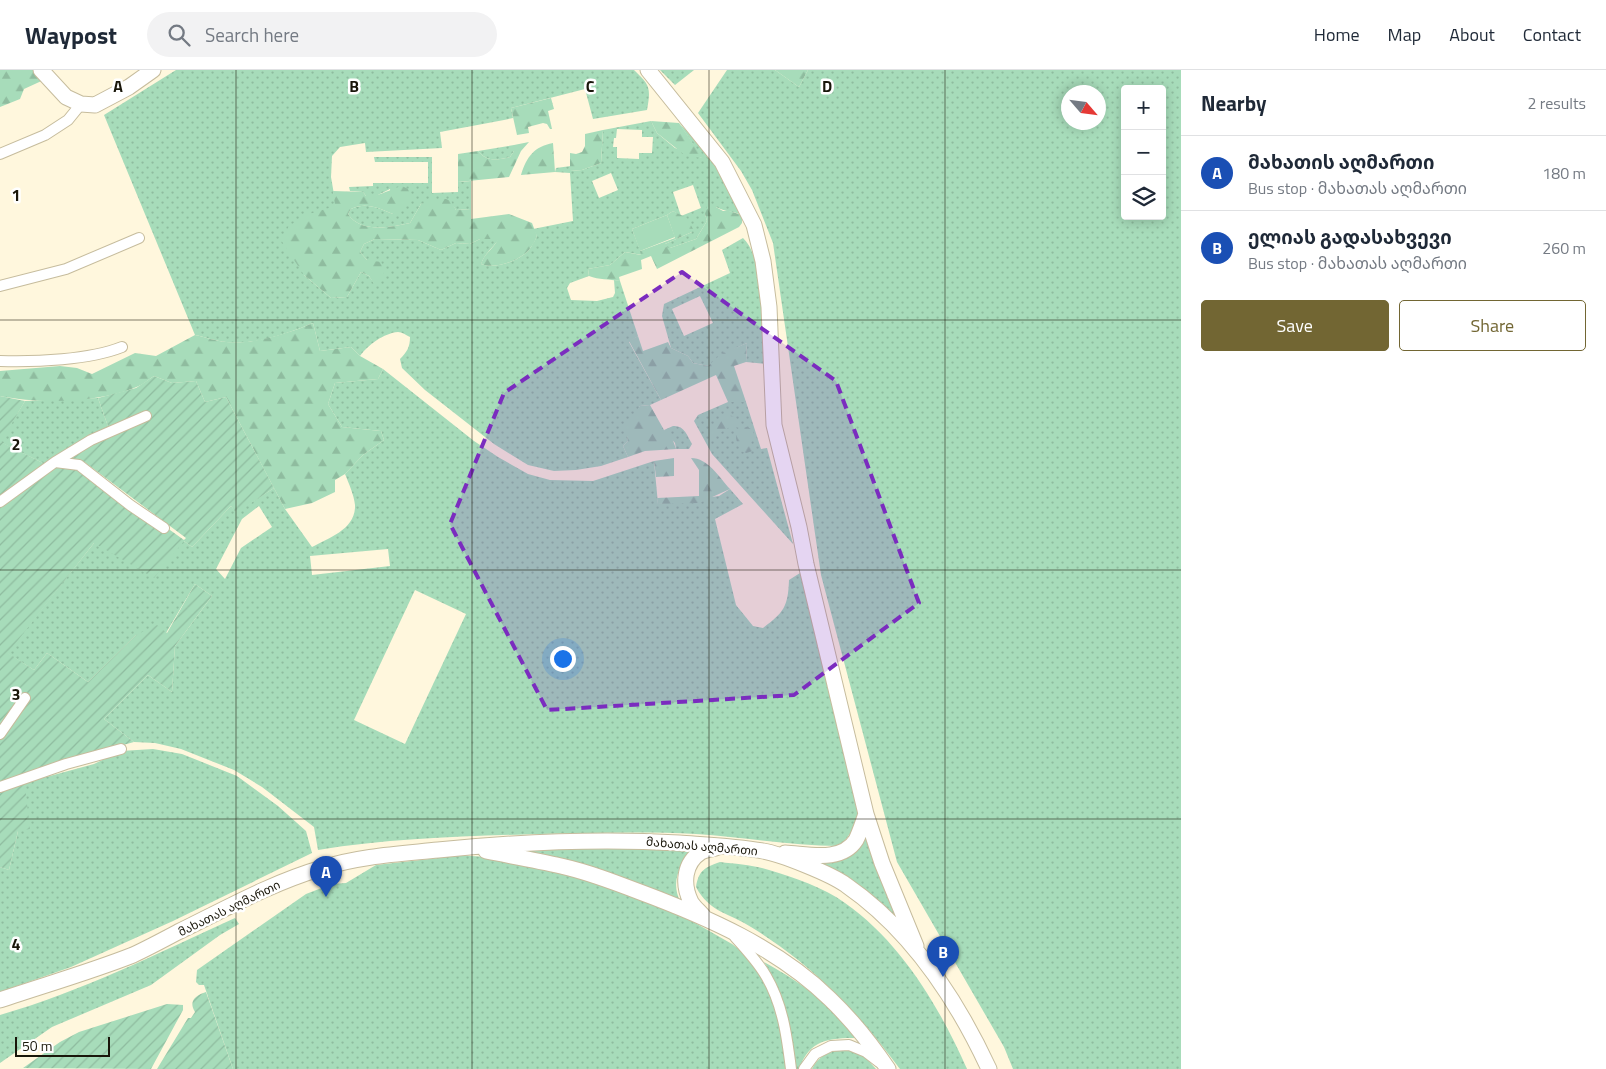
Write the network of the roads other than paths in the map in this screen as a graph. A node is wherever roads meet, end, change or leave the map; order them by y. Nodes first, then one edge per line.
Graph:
1 (41, 70) edge
2 (153, 70) edge
3 (648, 70) edge
4 (81, 104) junction
5 (0, 154) edge
6 (139, 238) dead end
7 (0, 286) edge
8 (122, 347) dead end
9 (0, 361) edge
10 (146, 416) dead end
11 (55, 462) junction
12 (0, 502) edge
13 (164, 528) dead end
14 (25, 698) dead end
15 (0, 734) edge
16 (121, 749) dead end
17 (0, 786) edge
18 (866, 814) junction
19 (727, 846) junction
20 (465, 847) junction
21 (766, 851) junction
22 (706, 919) junction
23 (732, 932) junction
24 (920, 954) junction
25 (0, 1000) edge
26 (791, 1069) edge
27 (804, 1069) edge
28 (887, 1069) edge
29 (989, 1069) edge

1 - 4 main road
2 - 4 main road
3 - 18 main road
4 - 5 street
6 - 7 street
8 - 9 street
10 - 11 street
11 - 12 street
11 - 13 street
14 - 15 street
16 - 17 street
18 - 21 main road
18 - 24 main road
19 - 20 main road, მახათას აღმართი
19 - 21 main road, მახათას აღმართი
19 - 22 main road
20 - 22 main road, მახათას აღმართი
20 - 25 main road, მახათას აღმართი
21 - 24 main road, მახათას აღმართი
22 - 23 main road, მახათას აღმართი
23 - 26 street
23 - 28 main road, მახათას აღმართი
24 - 29 main road, მახათას აღმართი
27 - 28 street

